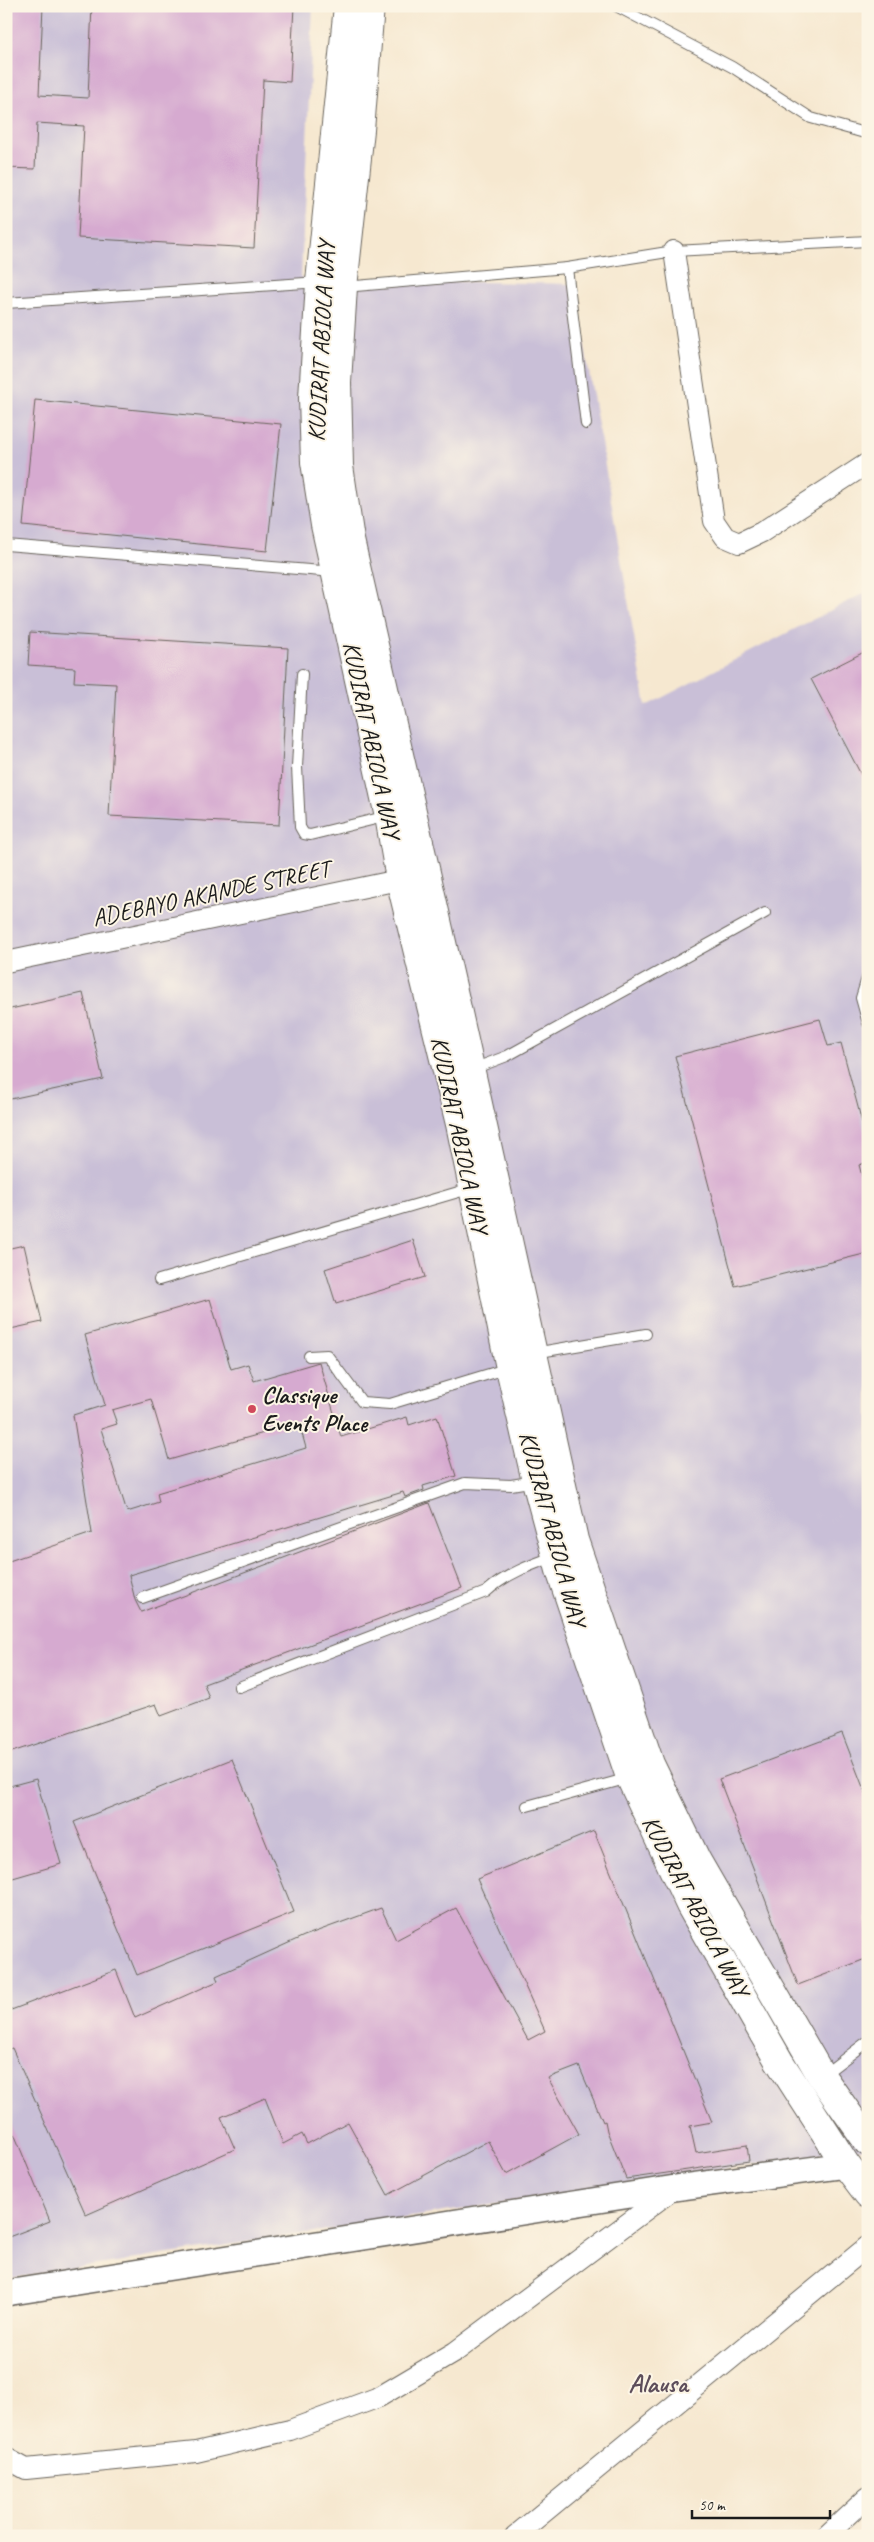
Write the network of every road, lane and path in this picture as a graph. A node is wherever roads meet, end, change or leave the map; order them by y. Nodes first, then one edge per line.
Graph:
1 (348, 6) edge
2 (370, 6) edge
3 (616, 6) edge
4 (868, 134) edge
5 (868, 241) edge
6 (674, 251) junction
7 (567, 268) junction
8 (332, 285) junction
9 (6, 303) edge
10 (586, 424) dead end
11 (868, 463) edge
12 (6, 545) edge
13 (336, 573) junction
14 (302, 674) dead end
15 (389, 816) junction
16 (413, 877) junction
17 (765, 913) dead end
18 (6, 962) edge
19 (868, 975) edge
20 (868, 1024) edge
21 (470, 1070) junction
22 (473, 1188) junction
23 (159, 1280) dead end
24 (646, 1334) dead end
25 (533, 1354) junction
26 (310, 1356) dead end
27 (510, 1368) junction
28 (536, 1481) junction
29 (557, 1556) junction
30 (142, 1598) dead end
31 (239, 1687) dead end
32 (630, 1777) junction
33 (527, 1806) dead end
34 (868, 2041) edge
35 (822, 2077) junction
36 (868, 2142) edge
37 (846, 2165) junction
38 (674, 2188) junction
39 (868, 2194) edge
40 (868, 2246) edge
41 (6, 2293) edge
42 (6, 2458) edge
43 (868, 2497) edge
44 (515, 2536) edge
45 (826, 2536) edge

1 - 8 main road, KUDIRAT ABIOLA WAY
2 - 8 main road, KUDIRAT ABIOLA WAY
3 - 4 lane
5 - 6 lane
6 - 7 lane
6 - 11 street
7 - 8 lane
7 - 10 lane
8 - 9 lane
8 - 13 main road, KUDIRAT ABIOLA WAY
8 - 16 main road, KUDIRAT ABIOLA WAY
12 - 13 lane
13 - 15 main road, KUDIRAT ABIOLA WAY
14 - 15 lane
15 - 16 main road, KUDIRAT ABIOLA WAY
16 - 18 street, ADEBAYO AKANDE STREET
16 - 21 main road, KUDIRAT ABIOLA WAY
16 - 22 main road, KUDIRAT ABIOLA WAY
17 - 21 lane
19 - 20 lane
21 - 25 main road, KUDIRAT ABIOLA WAY
22 - 23 lane
22 - 27 main road, KUDIRAT ABIOLA WAY
24 - 25 lane
25 - 35 main road, KUDIRAT ABIOLA WAY
26 - 27 lane
27 - 28 main road, KUDIRAT ABIOLA WAY
28 - 29 main road, KUDIRAT ABIOLA WAY
28 - 30 lane
29 - 31 lane
29 - 32 main road, KUDIRAT ABIOLA WAY
32 - 33 lane
32 - 37 main road, KUDIRAT ABIOLA WAY
34 - 35 lane
35 - 36 main road, KUDIRAT ABIOLA WAY
37 - 38 street
37 - 39 main road, KUDIRAT ABIOLA WAY
38 - 41 street
38 - 42 street
40 - 44 street
43 - 45 street

